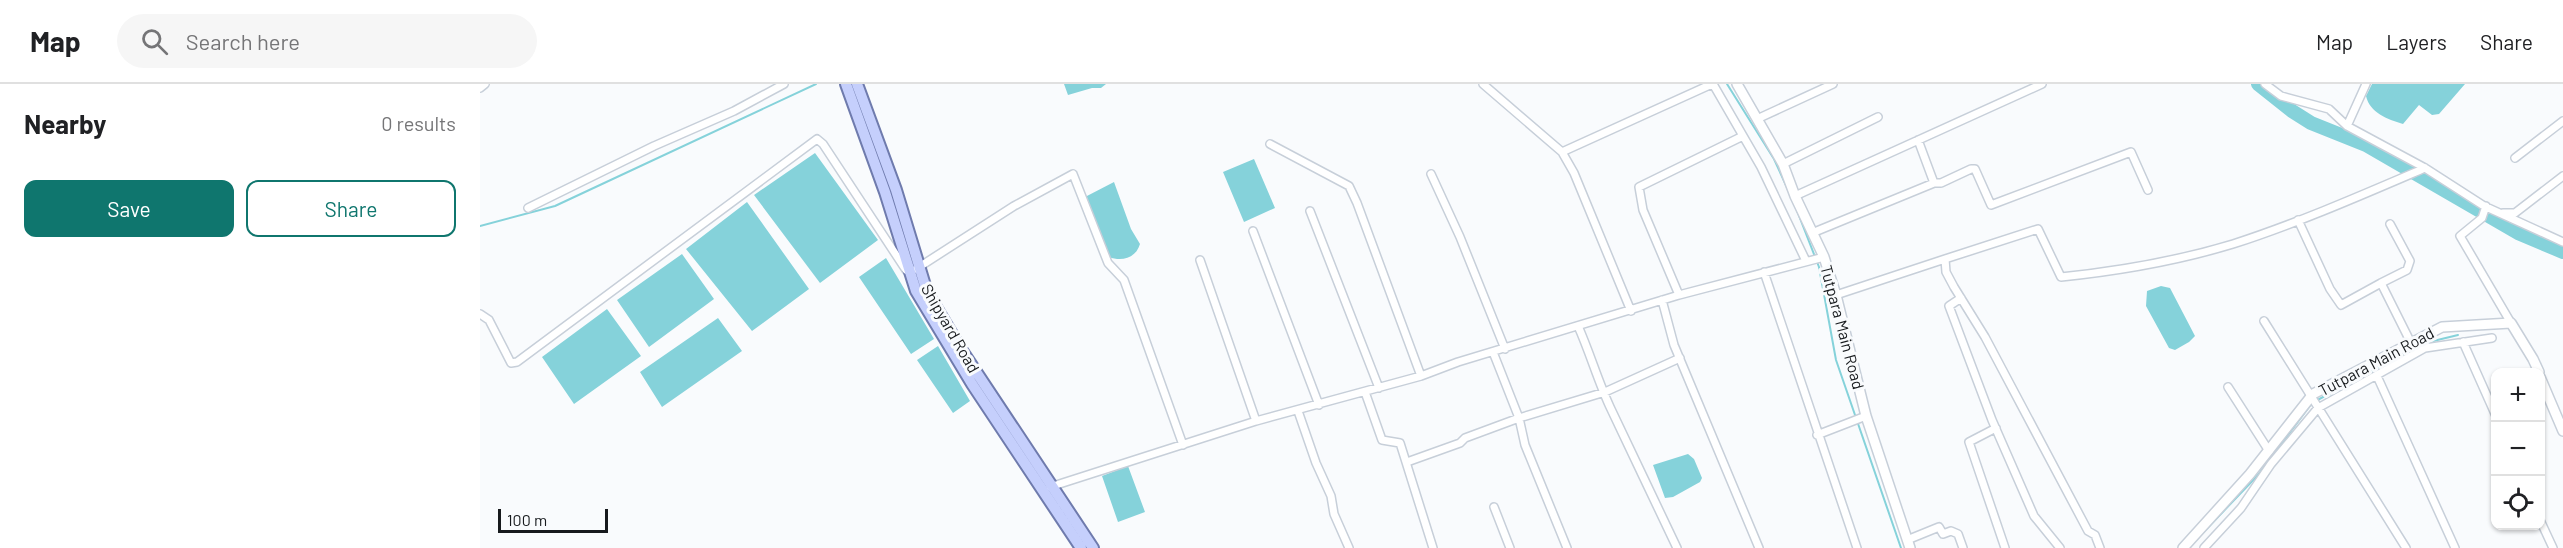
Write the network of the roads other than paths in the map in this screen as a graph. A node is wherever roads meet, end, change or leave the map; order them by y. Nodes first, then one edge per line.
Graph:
1 (485, 84) edge
2 (784, 84) edge
3 (846, 84) edge
4 (857, 84) edge
5 (1483, 84) edge
6 (1713, 84) edge
7 (1737, 84) edge
8 (1833, 84) edge
9 (2042, 84) edge
10 (2265, 84) edge
11 (2366, 84) edge
12 (480, 88) edge
13 (1878, 117) dead end
14 (1757, 119) junction
15 (2563, 121) edge
16 (2347, 126) junction
17 (1743, 136) junction
18 (1918, 140) junction
19 (1270, 144) dead end
20 (1562, 152) junction
21 (2515, 158) dead end
22 (1783, 164) junction
23 (2425, 168) junction
24 (1431, 174) dead end
25 (2563, 177) edge
26 (1934, 183) junction
27 (2148, 190) dead end
28 (1795, 196) junction
29 (2486, 207) junction
30 (528, 208) dead end
31 (1310, 211) dead end
32 (2498, 213) junction
33 (2298, 220) junction
34 (2390, 224) dead end
35 (1253, 231) dead end
36 (1812, 233) junction
37 (2563, 242) edge
38 (1824, 257) junction
39 (1945, 259) junction
40 (1200, 260) dead end
41 (1806, 261) junction
42 (914, 271) junction
43 (1764, 272) junction
44 (2382, 283) junction
45 (1679, 295) junction
46 (1836, 295) junction
47 (1961, 298) junction
48 (1662, 300) junction
49 (1631, 311) junction
50 (480, 314) edge
51 (2264, 321) dead end
52 (2511, 323) junction
53 (1578, 326) junction
54 (2492, 338) dead end
55 (2463, 342) junction
56 (2413, 348) junction
57 (1505, 349) junction
58 (1493, 352) junction
59 (1680, 358) junction
60 (2537, 368) edge
61 (1421, 376) junction
62 (2377, 376) junction
63 (2228, 387) dead end
64 (2545, 387) edge
65 (1379, 388) junction
66 (1365, 392) junction
67 (1605, 392) junction
68 (2315, 402) junction
69 (1319, 405) junction
70 (2491, 405) edge
71 (1298, 411) junction
72 (1519, 418) junction
73 (1859, 419) junction
74 (1256, 421) junction
75 (1996, 428) junction
76 (2563, 431) edge
77 (1817, 435) junction
78 (1183, 445) junction
79 (2269, 451) junction
80 (1407, 462) junction
81 (1047, 488) junction
82 (1494, 507) dead end
83 (2545, 529) edge
84 (1909, 544) edge
85 (1081, 548) edge
86 (1093, 548) edge
87 (1349, 548) edge
88 (1433, 548) edge
89 (1510, 548) edge
90 (1567, 548) edge
91 (1677, 548) edge
92 (1759, 548) edge
93 (1857, 548) edge
94 (1963, 548) edge
95 (2005, 548) edge
96 (2060, 548) edge
97 (2100, 548) edge
98 (2183, 548) edge
99 (2204, 548) edge
100 (2406, 548) edge
101 (2456, 548) edge
102 (2553, 548) edge

1 - 12 street
2 - 30 street
3 - 42 main road, Shipyard Road
4 - 42 main road, Shipyard Road
5 - 20 street
6 - 17 street
6 - 20 street
7 - 14 street, Tutpara Main Road
8 - 14 street
9 - 18 street
10 - 16 street
11 - 16 street
13 - 22 street
14 - 22 street, Tutpara Main Road
15 - 21 street
16 - 23 street
17 - 41 street
17 - 45 street
18 - 26 street
18 - 28 street
19 - 61 street
20 - 49 street
22 - 28 street, Tutpara Main Road
23 - 29 street
23 - 33 street
24 - 57 street
25 - 32 street
26 - 27 street
26 - 36 street
28 - 36 street, Tutpara Main Road
29 - 32 street
29 - 52 street
31 - 65 street
32 - 37 street
33 - 39 street
33 - 44 street
34 - 44 street
35 - 69 street
36 - 38 street, Tutpara Main Road
38 - 41 street
38 - 46 street, Tutpara Main Road
39 - 46 street
39 - 47 street
40 - 74 street
41 - 43 street
42 - 50 street
42 - 78 street
42 - 81 main road, Shipyard Road
43 - 45 street
43 - 77 street
44 - 56 street
45 - 48 street
46 - 73 street, Tutpara Main Road
47 - 75 street
47 - 97 street
48 - 49 street
48 - 59 street
49 - 53 street
51 - 68 street
52 - 56 street, Tutpara Main Road
52 - 60 street
53 - 57 street
53 - 67 street
54 - 55 street
55 - 56 street
55 - 70 street
56 - 62 street
56 - 68 street, Tutpara Main Road
57 - 58 street
58 - 61 street
58 - 72 street
59 - 67 street
59 - 92 street
61 - 65 street
62 - 68 street
62 - 101 street
63 - 79 street
64 - 76 street
65 - 66 street
66 - 69 street
66 - 80 street
67 - 72 street
67 - 91 street
68 - 79 street, Tutpara Main Road
68 - 99 street
68 - 100 street
69 - 71 street
71 - 74 street
71 - 87 street
72 - 80 street
72 - 90 street
73 - 77 street
73 - 84 street, Tutpara Main Road
74 - 78 street
75 - 95 street
75 - 96 street
77 - 93 street
78 - 81 street
79 - 98 street, Tutpara Main Road
80 - 88 street
81 - 85 main road, Shipyard Road
81 - 86 main road, Shipyard Road
82 - 89 street
83 - 102 street
84 - 94 street

